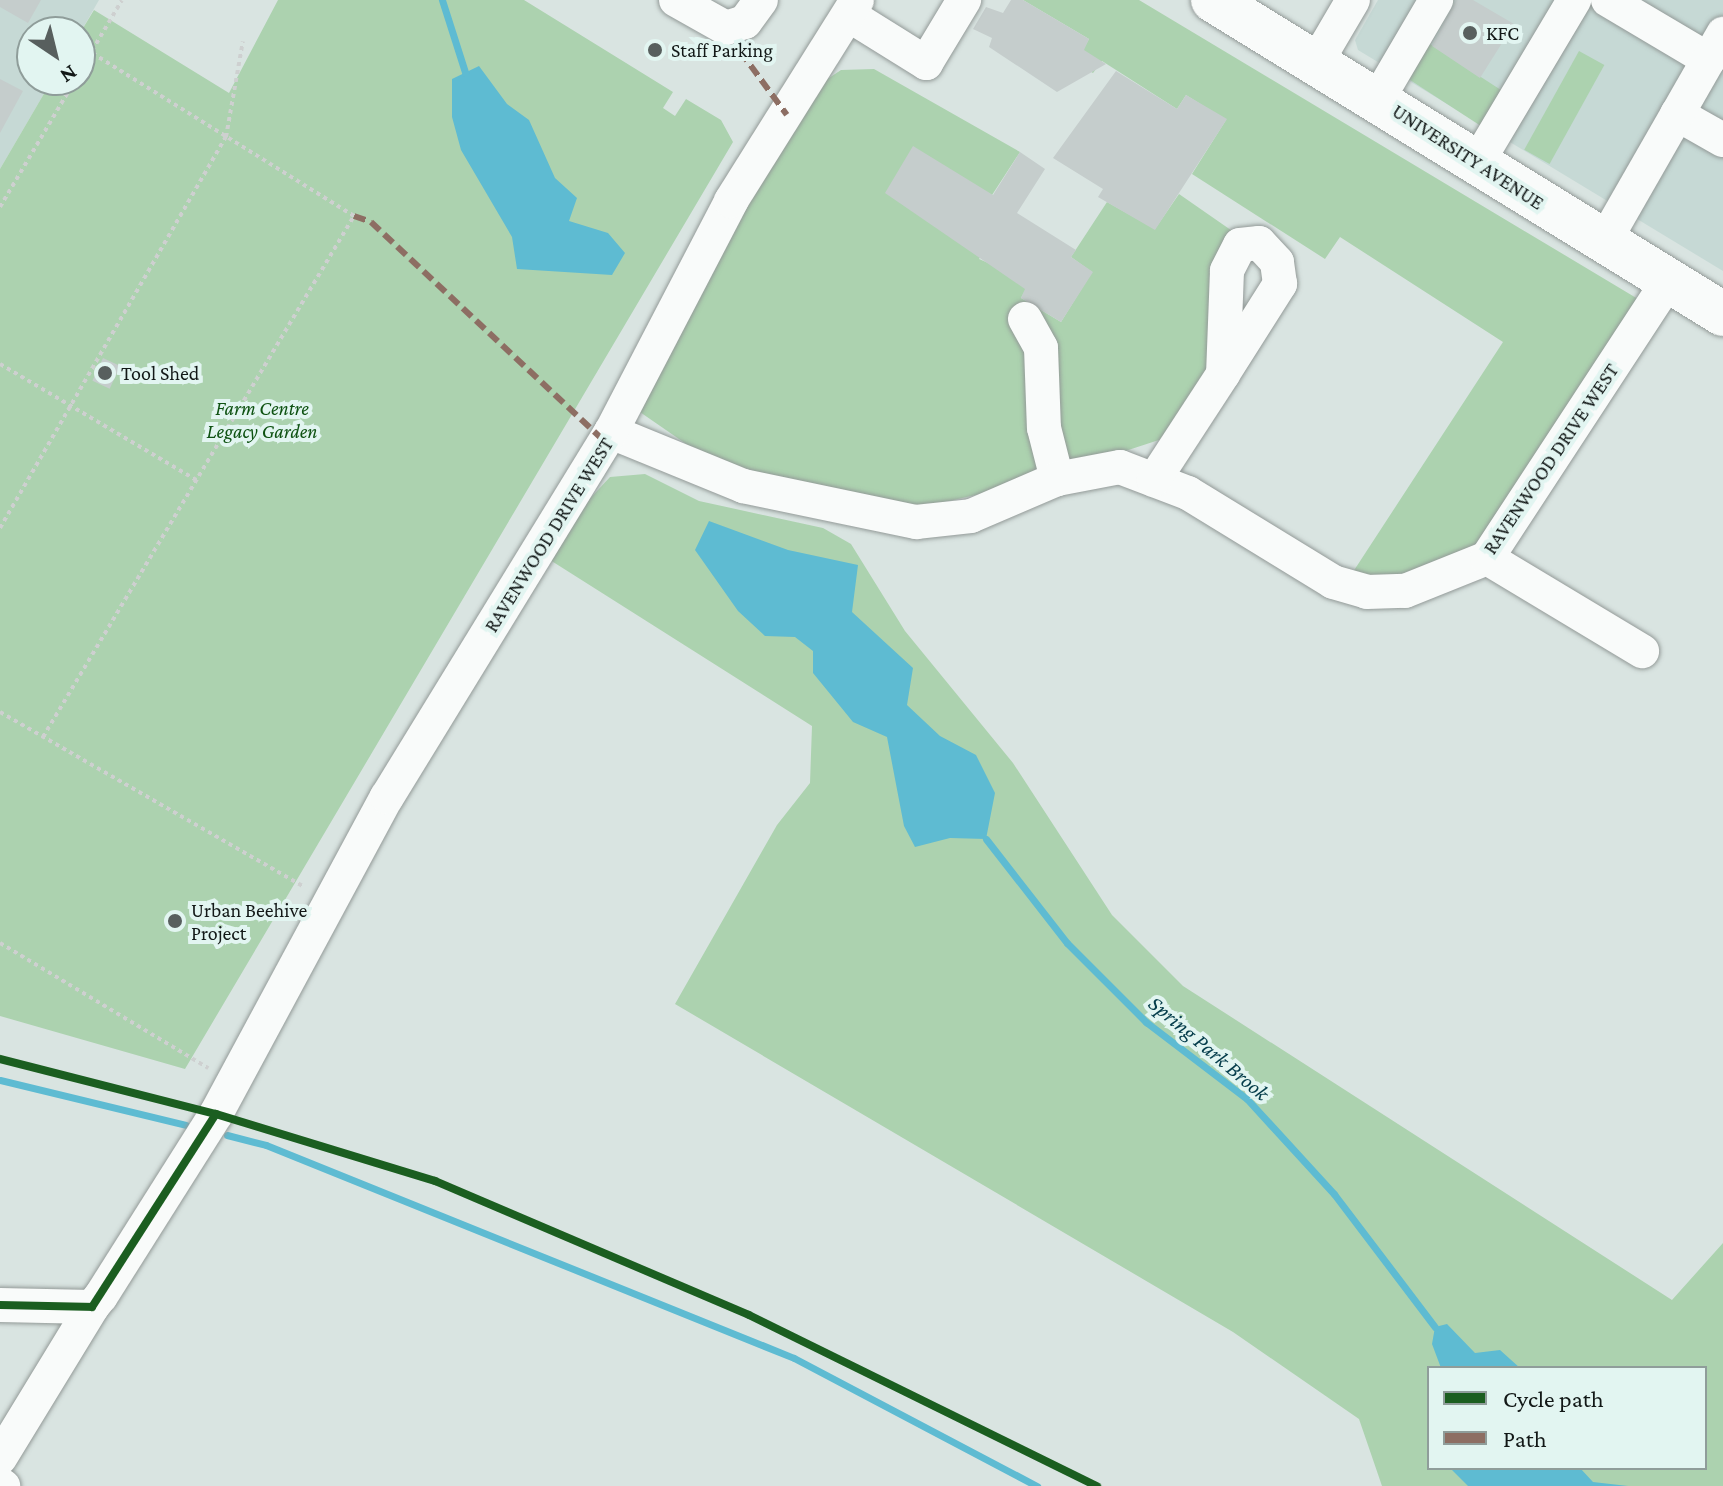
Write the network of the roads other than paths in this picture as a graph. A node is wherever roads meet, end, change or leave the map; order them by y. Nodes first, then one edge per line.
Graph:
1 (676, 0) edge
2 (761, 0) edge
3 (964, 0) edge
4 (1353, 0) edge
5 (1436, 0) edge
6 (1574, 0) edge
7 (1608, 0) edge
8 (1236, 6) edge
9 (853, 8) edge
10 (1717, 50) edge
11 (1316, 63) junction
12 (1378, 99) junction
13 (1677, 114) junction
14 (1723, 140) edge
15 (1477, 163) junction
16 (1604, 242) junction
17 (1668, 281) junction
18 (1723, 314) edge
19 (1025, 319) dead end
20 (1223, 374) dead end
21 (611, 432) junction
22 (1057, 479) junction
23 (1154, 480) junction
24 (1487, 558) junction
25 (1642, 651) dead end
26 (0, 1305) edge
27 (92, 1307) junction
28 (0, 1458) edge

1 - 2 street
3 - 9 street
4 - 11 street
5 - 12 street
6 - 15 street
7 - 10 street
8 - 11 main road, UNIVERSITY AVENUE
9 - 21 street
10 - 13 street
11 - 12 main road, UNIVERSITY AVENUE
12 - 15 main road, UNIVERSITY AVENUE
13 - 14 street
13 - 16 street
15 - 16 main road, UNIVERSITY AVENUE
16 - 17 main road, UNIVERSITY AVENUE
17 - 18 main road, UNIVERSITY AVENUE
17 - 24 street, RAVENWOOD DRIVE WEST
19 - 22 street
20 - 23 street
21 - 22 street, RAVENWOOD DRIVE WEST
21 - 27 street, RAVENWOOD DRIVE WEST
22 - 23 street, RAVENWOOD DRIVE WEST
23 - 24 street, RAVENWOOD DRIVE WEST
24 - 25 street
26 - 27 street
27 - 28 street, RAVENWOOD DRIVE WEST

